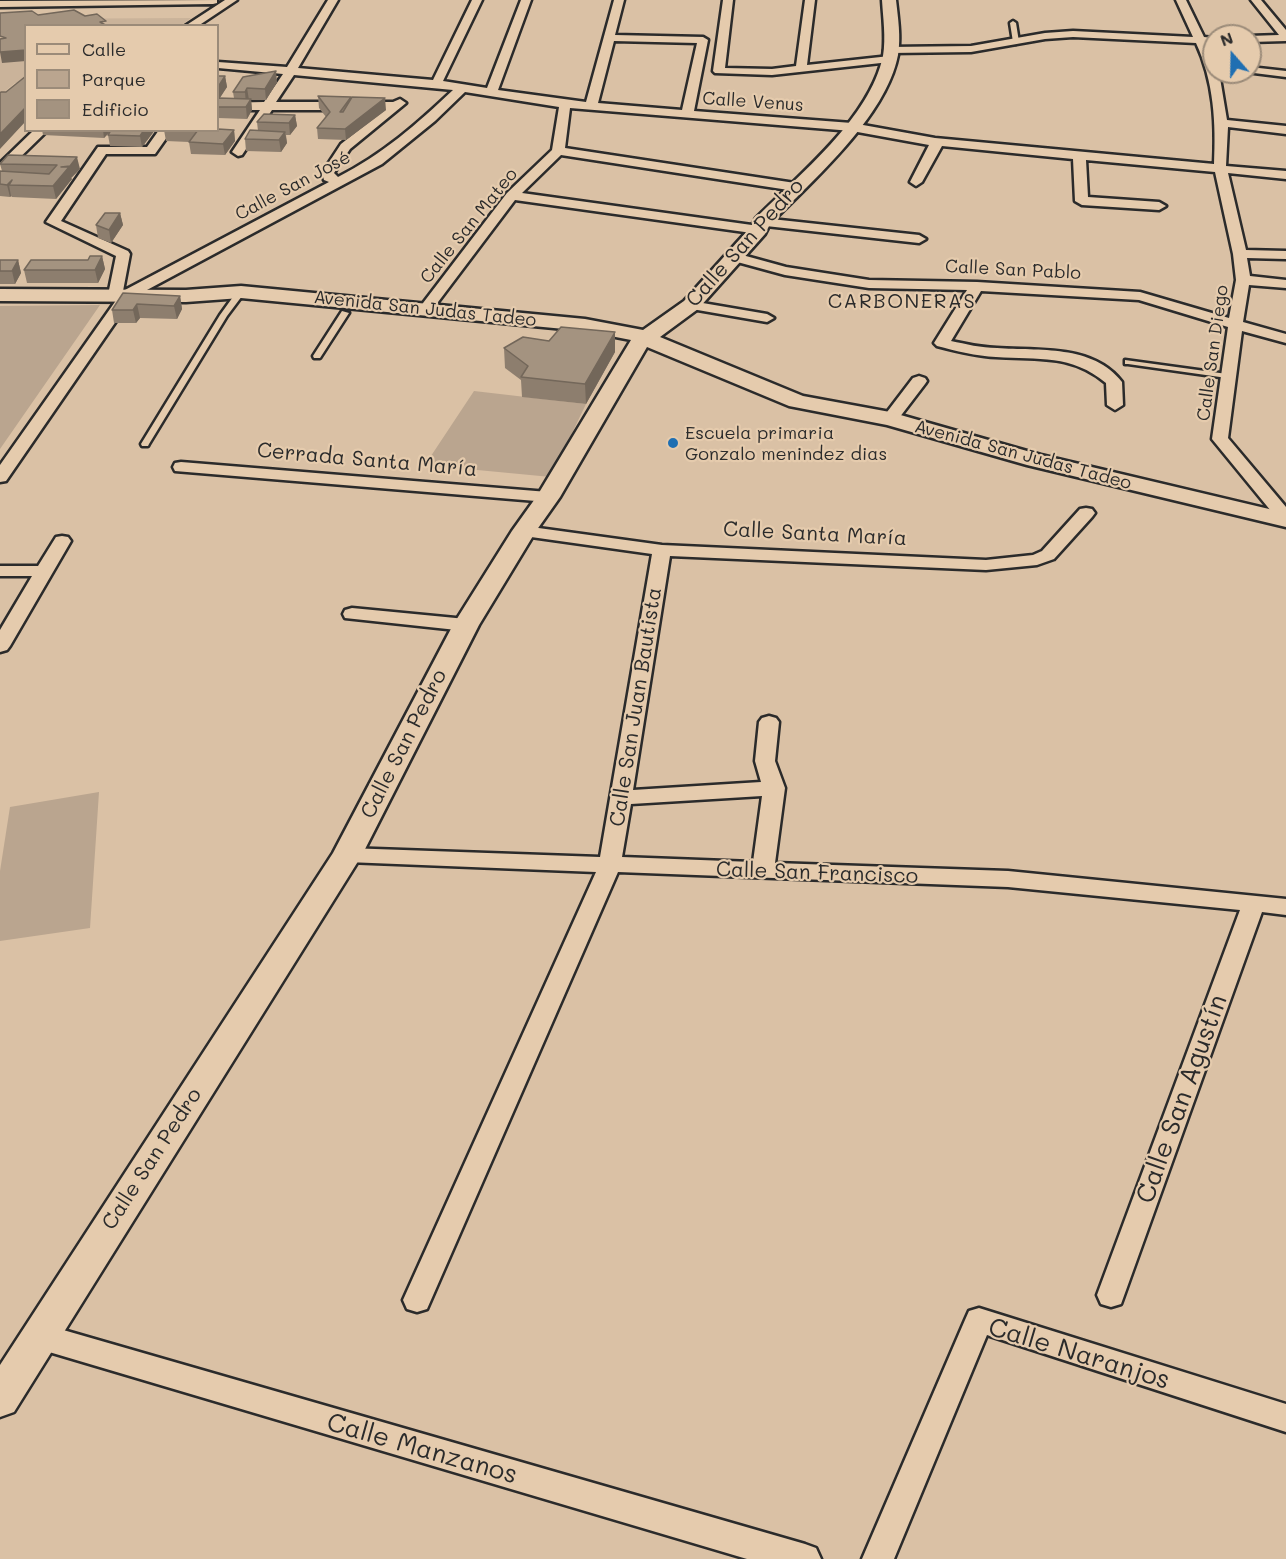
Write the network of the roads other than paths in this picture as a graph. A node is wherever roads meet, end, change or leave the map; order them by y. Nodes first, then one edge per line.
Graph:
1 (232, 0) edge
2 (333, 0) edge
3 (477, 0) edge
4 (526, 0) edge
5 (619, 0) edge
6 (728, 0) edge
7 (810, 0) edge
8 (889, 0) edge
9 (1181, 0) edge
10 (1256, 0) edge
11 (185, 1) edge
12 (213, 1) edge
13 (0, 4) edge
14 (1013, 23) dead end
15 (193, 24) edge
16 (1286, 37) edge
17 (608, 38) junction
18 (1262, 38) edge
19 (1200, 41) junction
20 (1016, 42) junction
21 (1202, 45) edge
22 (890, 55) junction
23 (219, 65) edge
24 (801, 69) junction
25 (1262, 71) edge
26 (290, 72) junction
27 (1286, 74) edge
28 (431, 83) junction
29 (1216, 84) edge
30 (462, 89) junction
31 (491, 93) junction
32 (565, 104) junction
33 (591, 105) junction
34 (219, 106) edge
35 (268, 106) junction
36 (396, 106) junction
37 (687, 115) junction
38 (1222, 123) junction
39 (852, 128) junction
40 (1286, 130) edge
41 (40, 132) edge
42 (165, 132) edge
43 (935, 142) junction
44 (558, 151) junction
45 (238, 152) dead end
46 (1079, 155) junction
47 (1220, 168) junction
48 (0, 170) edge
49 (1286, 175) edge
50 (338, 182) junction
51 (916, 182) dead end
52 (795, 187) junction
53 (512, 196) junction
54 (1160, 206) dead end
55 (760, 226) junction
56 (919, 239) dead end
57 (1240, 254) junction
58 (1286, 255) edge
59 (735, 257) junction
60 (1243, 279) junction
61 (1286, 284) edge
62 (977, 286) junction
63 (0, 295) edge
64 (121, 295) junction
65 (236, 298) junction
66 (691, 305) junction
67 (427, 307) junction
68 (345, 313) junction
69 (767, 318) dead end
70 (1237, 323) junction
71 (1286, 339) edge
72 (648, 342) junction
73 (317, 356) dead end
74 (1128, 362) dead end
75 (1227, 376) junction
76 (919, 381) dead end
77 (1115, 405) dead end
78 (890, 419) junction
79 (145, 444) dead end
80 (181, 467) dead end
81 (0, 477) edge
82 (548, 497) junction
83 (1086, 513) dead end
84 (1286, 519) edge
85 (524, 531) junction
86 (62, 541) dead end
87 (662, 550) junction
88 (43, 570) junction
89 (0, 571) edge
90 (352, 614) dead end
91 (466, 625) junction
92 (0, 646) edge
93 (769, 722) dead end
94 (774, 788) junction
95 (622, 798) junction
96 (347, 855) junction
97 (610, 865) junction
98 (763, 871) junction
99 (1254, 903) junction
100 (1286, 907) edge
101 (1111, 1295) dead end
102 (417, 1300) dead end
103 (39, 1336) junction
104 (0, 1399) edge
105 (1286, 1418) edge
106 (768, 1555) edge
107 (806, 1559) edge
108 (878, 1559) edge

1 - 15 street
2 - 26 street
3 - 28 street
4 - 31 street
5 - 17 street
6 - 24 street
7 - 24 street
8 - 22 street
9 - 19 street, Calle San Diego
10 - 16 street
11 - 12 street
11 - 13 street
14 - 20 lane
16 - 18 street
17 - 33 street
17 - 37 street
19 - 20 street
19 - 21 street, Calle San Diego
20 - 22 street
22 - 24 street
22 - 39 street, Calle San Pedro
23 - 26 street, Calle Venus
25 - 27 street
26 - 28 street, Calle Venus
26 - 35 street
28 - 30 street, Calle Venus
28 - 36 street
29 - 38 street, Calle San Diego
30 - 31 street, Calle Venus
30 - 50 street, Calle San José
31 - 32 street, Calle Venus
32 - 33 street, Calle Venus
32 - 44 street
33 - 37 street, Calle Venus
34 - 35 street
35 - 36 street
35 - 45 street
36 - 50 street
37 - 39 street, Calle Venus
38 - 40 street
38 - 47 street, Calle San Diego
39 - 43 street, Calle Venus
39 - 52 street, Calle San Pedro
41 - 48 street
42 - 64 street
43 - 46 street, Calle Venus
43 - 51 street
44 - 52 street
44 - 53 street, Calle San Mateo
46 - 47 street, Calle Venus
46 - 54 street
47 - 49 street, Calle Venus
47 - 57 street, Calle San Diego
50 - 64 street, Calle San José
52 - 55 street, Calle San Pedro
53 - 55 street
53 - 67 street, Calle San Mateo
55 - 56 street
55 - 59 street, Calle San Pedro
57 - 58 street
57 - 60 street, Calle San Diego
59 - 62 street, Calle San Pablo
59 - 66 street, Calle San Pedro
60 - 61 street
60 - 70 street, Calle San Diego
62 - 70 street, Calle San Pablo
62 - 77 street
63 - 64 street, Avenida San Judas Tadeo
64 - 65 street, Avenida San Judas Tadeo
64 - 81 street
65 - 67 street, Avenida San Judas Tadeo
65 - 68 street, Avenida San Judas Tadeo
65 - 79 lane
66 - 69 street
66 - 72 street, Calle San Pedro
67 - 72 street, Avenida San Judas Tadeo
68 - 72 street, Avenida San Judas Tadeo
68 - 73 lane
70 - 71 street, Calle San Pablo
70 - 75 street, Calle San Diego
72 - 78 street, Avenida San Judas Tadeo
72 - 82 street, Calle San Pedro
74 - 75 lane
75 - 84 street, Calle San Diego
76 - 78 street
78 - 84 street, Avenida San Judas Tadeo
80 - 82 street, Cerrada Santa María
82 - 85 street, Calle San Pedro
83 - 87 street, Calle Santa María
85 - 87 street, Calle Santa María
85 - 91 street, Calle San Pedro
86 - 88 street
87 - 95 street, Calle San Juan Bautista
88 - 89 street
88 - 92 street
90 - 91 street
91 - 96 street, Calle San Pedro
93 - 94 street
94 - 95 street
94 - 98 street
95 - 97 street, Calle San Juan Bautista
96 - 97 street, Calle San Francisco
96 - 103 street, Calle San Pedro
97 - 98 street, Calle San Francisco
97 - 102 street, Calle San Juan Bautista
98 - 99 street, Calle San Francisco
99 - 100 street, Calle San Francisco
99 - 101 street, Calle San Agustín
103 - 104 street, Calle San Pedro
103 - 106 street, Calle Manzanos
105 - 108 street, Calle Naranjos
106 - 107 street, Calle Manzanos

